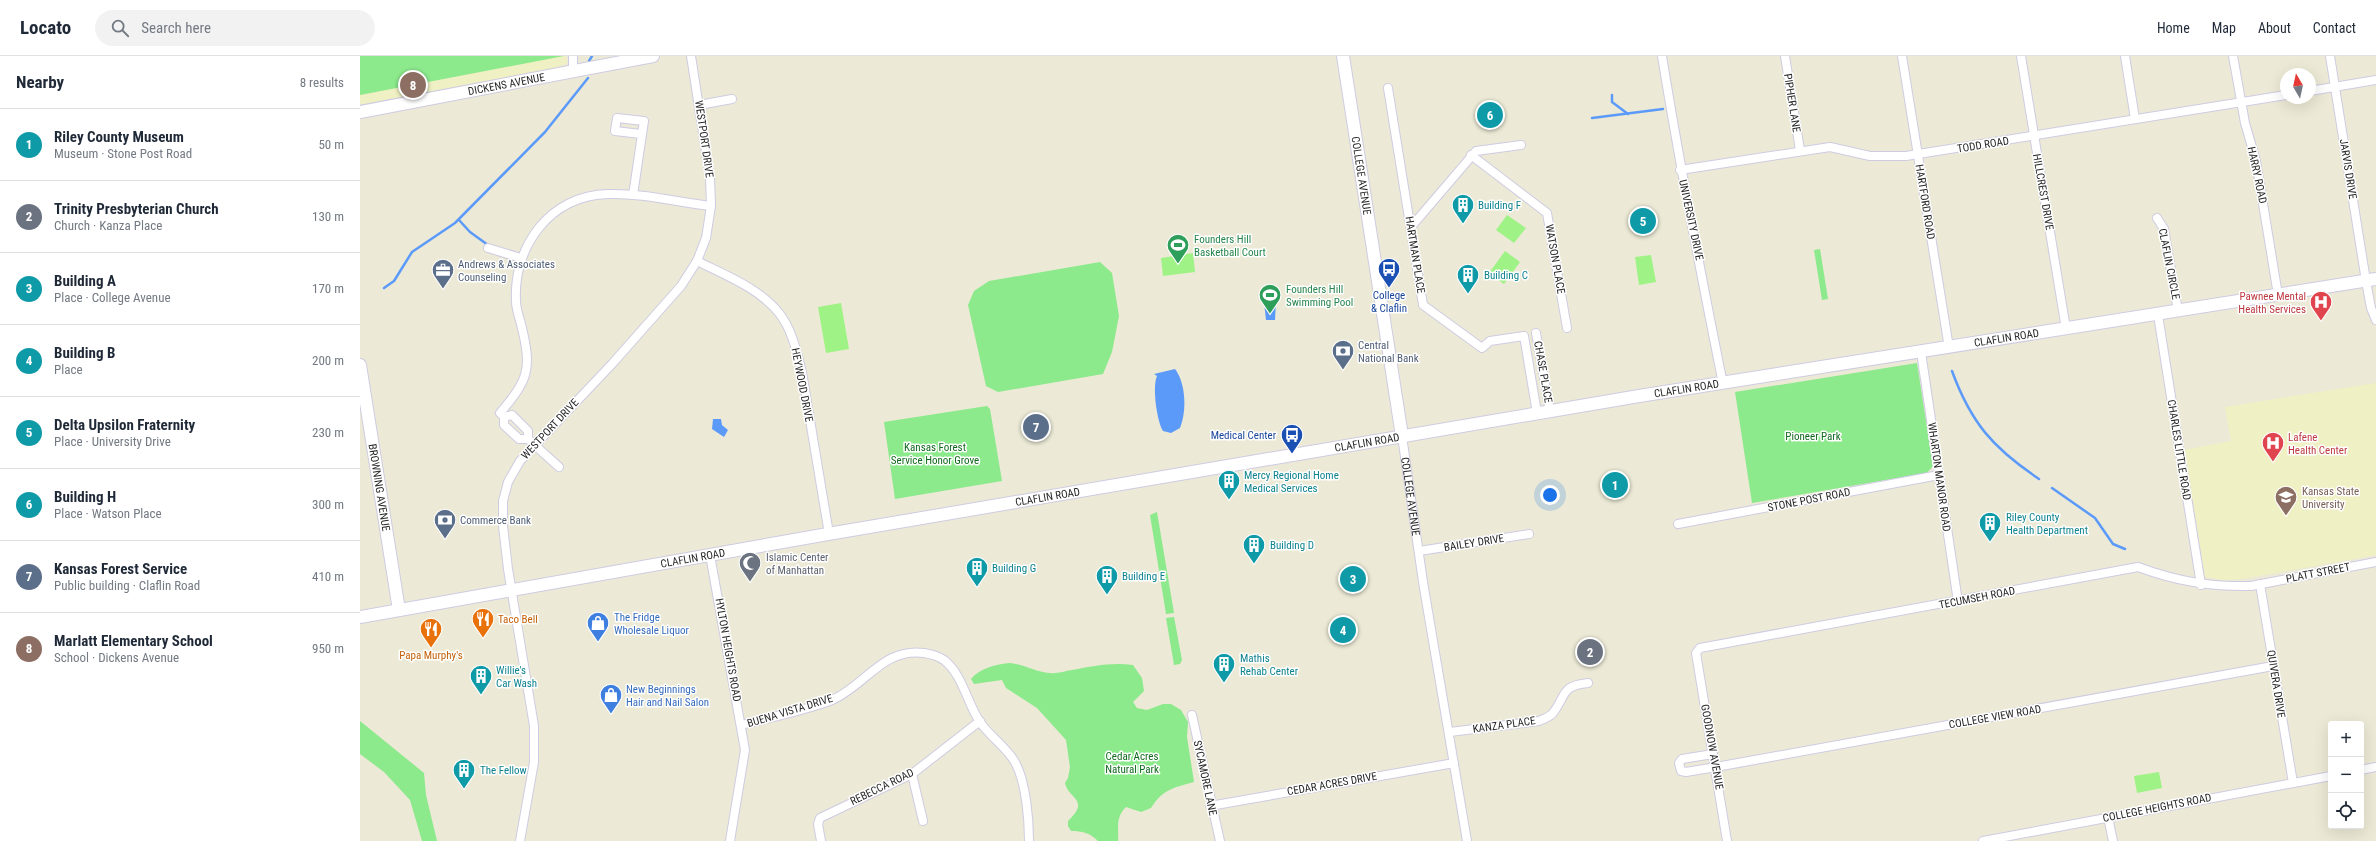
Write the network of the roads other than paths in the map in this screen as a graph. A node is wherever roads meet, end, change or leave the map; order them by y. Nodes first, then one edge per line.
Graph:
1 (573, 56) edge
2 (653, 56) edge
3 (691, 56) edge
4 (1343, 56) edge
5 (1662, 56) edge
6 (1785, 56) edge
7 (1902, 56) edge
8 (2021, 56) edge
9 (2125, 56) edge
10 (2233, 56) edge
11 (2330, 56) edge
12 (573, 71) junction
13 (2376, 80) edge
14 (2335, 87) junction
15 (1388, 88) dead end
16 (2316, 90) edge
17 (2280, 96) edge
18 (732, 99) dead end
19 (2240, 102) junction
20 (699, 105) junction
21 (360, 112) edge
22 (2136, 119) junction
23 (641, 134) dead end
24 (2034, 136) junction
25 (1521, 145) dead end
26 (1800, 150) junction
27 (1471, 155) junction
28 (1918, 155) junction
29 (1680, 170) junction
30 (634, 195) junction
31 (711, 206) junction
32 (2157, 218) dead end
33 (1410, 228) junction
34 (488, 248) dead end
35 (521, 258) junction
36 (697, 261) junction
37 (2371, 280) edge
38 (2278, 295) junction
39 (2178, 311) junction
40 (2158, 315) junction
41 (2376, 320) edge
42 (1567, 328) dead end
43 (2066, 329) junction
44 (1536, 333) dead end
45 (1524, 336) joint
46 (1949, 348) junction
47 (1921, 352) junction
48 (360, 365) edge
49 (1723, 384) junction
50 (1550, 411) junction
51 (1537, 413) junction
52 (504, 417) junction
53 (1402, 436) junction
54 (528, 439) junction
55 (535, 446) junction
56 (559, 467) dead end
57 (1939, 475) junction
58 (1678, 524) dead end
59 (829, 534) junction
60 (1529, 534) dead end
61 (1419, 551) junction
62 (710, 554) junction
63 (2376, 562) edge
64 (2260, 584) junction
65 (2201, 585) junction
66 (512, 591) junction
67 (1958, 602) junction
68 (399, 610) junction
69 (360, 617) edge
70 (1696, 653) joint
71 (2274, 666) junction
72 (1588, 683) dead end
73 (1192, 715) dead end
74 (980, 722) junction
75 (742, 725) junction
76 (1450, 732) junction
77 (1713, 754) junction
78 (1454, 763) junction
79 (1716, 767) junction
80 (2376, 767) edge
81 (2364, 769) edge
82 (912, 774) junction
83 (2328, 777) edge
84 (2293, 783) junction
85 (1210, 806) junction
86 (2108, 817) junction
87 (923, 822) dead end
88 (520, 841) edge
89 (730, 841) edge
90 (821, 841) edge
91 (1029, 841) edge
92 (1220, 841) edge
93 (1467, 841) edge
94 (1727, 841) edge
95 (1983, 841) edge
96 (2113, 841) edge

1 - 12 street
2 - 12 street, DICKENS AVENUE
3 - 20 street, WESTPORT DRIVE
4 - 53 street, COLLEGE AVENUE
5 - 29 street, UNIVERSITY DRIVE
6 - 26 street, PIPHER LANE
7 - 28 street, HARTFORD ROAD
8 - 24 street, HILLCREST DRIVE
9 - 22 street
10 - 19 street, HARRY ROAD
11 - 14 street, JARVIS DRIVE
12 - 21 street, DICKENS AVENUE
13 - 14 street
14 - 16 street
14 - 37 street, JARVIS DRIVE
15 - 33 street, HARTMAN PLACE
17 - 19 street, TODD ROAD
18 - 20 street
19 - 22 street, TODD ROAD
19 - 38 street, HARRY ROAD
20 - 31 street, WESTPORT DRIVE
22 - 24 street, TODD ROAD
23 - 30 street
24 - 28 street, TODD ROAD
24 - 43 street, HILLCREST DRIVE
25 - 27 street
26 - 28 street, TODD ROAD
26 - 29 street, TODD ROAD
27 - 33 street
27 - 42 street, WATSON PLACE
28 - 46 street, HARTFORD ROAD
29 - 49 street, UNIVERSITY DRIVE
30 - 31 street
30 - 35 street
31 - 36 street, WESTPORT DRIVE
32 - 39 street, CLAFLIN CIRCLE
33 - 45 street, HARTMAN PLACE
34 - 35 street
35 - 52 street
36 - 55 street, WESTPORT DRIVE
36 - 59 street, HEYWOOD DRIVE
37 - 38 street, CLAFLIN ROAD
37 - 41 street, JARVIS DRIVE
38 - 39 street, CLAFLIN ROAD
39 - 40 street, CLAFLIN ROAD
40 - 43 street, CLAFLIN ROAD
40 - 65 street, CHARLES LITTLE ROAD
43 - 46 street, CLAFLIN ROAD
44 - 50 street, CHASE PLACE
45 - 51 street, CHASE PLACE
46 - 47 street, CLAFLIN ROAD
47 - 49 street, CLAFLIN ROAD
47 - 57 street, WHARTON MANOR ROAD
48 - 68 street, BROWNING AVENUE
49 - 50 street, CLAFLIN ROAD
50 - 51 street, CLAFLIN ROAD
51 - 53 street, CLAFLIN ROAD
52 - 54 street
52 - 54 street
53 - 59 street, CLAFLIN ROAD
53 - 61 street, COLLEGE AVENUE
54 - 55 street
55 - 56 street
55 - 66 street, WESTPORT DRIVE
57 - 58 street, STONE POST ROAD
57 - 67 street, WHARTON MANOR ROAD
59 - 62 street, CLAFLIN ROAD
60 - 61 street, BAILEY DRIVE
61 - 76 street, COLLEGE AVENUE
62 - 66 street, CLAFLIN ROAD
62 - 75 street, HYLTON HEIGHTS ROAD
63 - 64 street, PLATT STREET
64 - 65 street, TECUMSEH ROAD
64 - 71 street, QUIVERA DRIVE
65 - 67 street, TECUMSEH ROAD
66 - 68 street, CLAFLIN ROAD
66 - 88 street, WESTPORT DRIVE
67 - 70 street, TECUMSEH ROAD
68 - 69 street, CLAFLIN ROAD
70 - 77 street, GOODNOW AVENUE
71 - 79 street, COLLEGE VIEW ROAD
71 - 84 street, QUIVERA DRIVE
72 - 76 street, KANZA PLACE
73 - 85 street, SYCAMORE LANE
74 - 75 street, BUENA VISTA DRIVE
74 - 82 street, REBECCA ROAD
74 - 91 street, BUENA VISTA DRIVE
75 - 89 street, HYLTON HEIGHTS ROAD
76 - 78 street, COLLEGE AVENUE
77 - 79 street, GOODNOW AVENUE
77 - 79 street, COLLEGE VIEW ROAD
78 - 85 street, CEDAR ACRES DRIVE
78 - 93 street, COLLEGE AVENUE
79 - 94 street, GOODNOW AVENUE
80 - 81 street
82 - 87 street
82 - 90 street, REBECCA ROAD
83 - 84 street, COLLEGE HEIGHTS ROAD
84 - 86 street, COLLEGE HEIGHTS ROAD
85 - 92 street, SYCAMORE LANE
86 - 95 street, COLLEGE HEIGHTS ROAD
86 - 96 street

